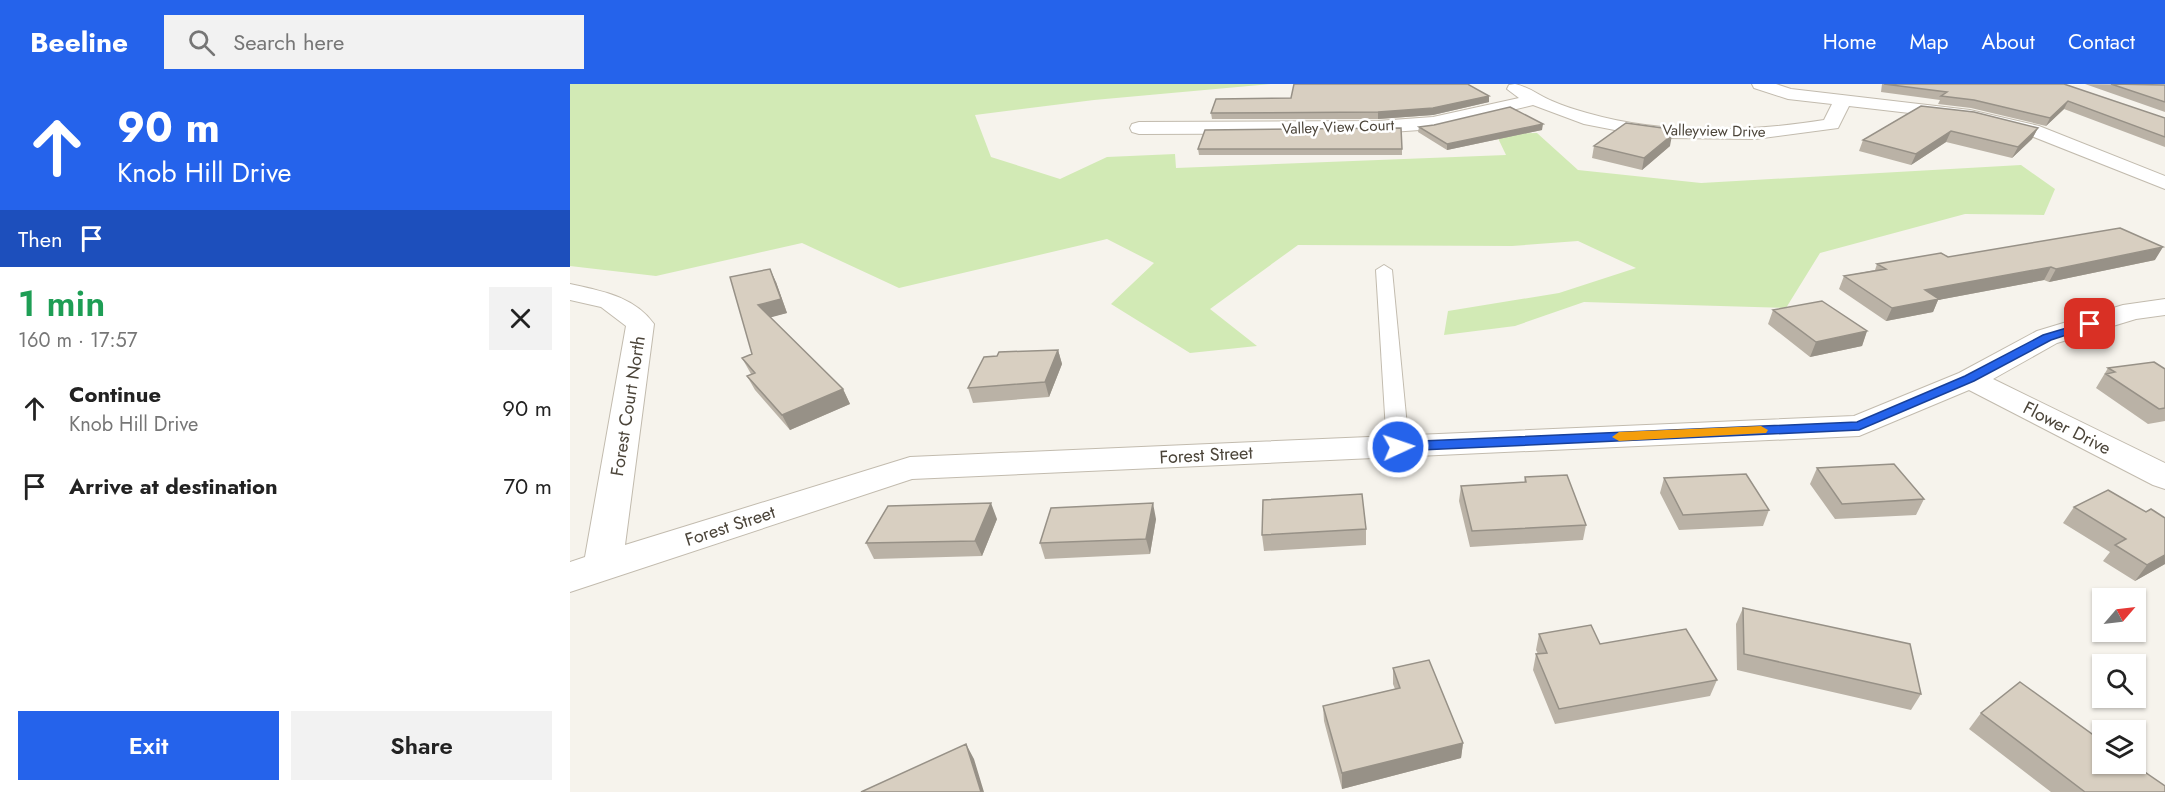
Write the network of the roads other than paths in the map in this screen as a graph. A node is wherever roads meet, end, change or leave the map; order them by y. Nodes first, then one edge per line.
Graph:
1 (1508, 84) edge
2 (1760, 84) edge
3 (1533, 100) junction
4 (1842, 102) junction
5 (1139, 128) dead end
6 (2165, 183) edge
7 (1384, 270) dead end
8 (570, 292) edge
9 (2165, 307) edge
10 (1970, 379) junction
11 (1398, 447) junction
12 (2165, 477) edge
13 (603, 566) junction
14 (570, 577) edge

1 - 3 street, Valleyview Drive
2 - 4 street
3 - 4 street, Valleyview Drive
3 - 5 street, Valley View Court
4 - 6 street
7 - 11 lane
8 - 13 street, Forest Court North
9 - 10 street
10 - 11 street, Forest Street
10 - 12 street, Flower Drive
11 - 13 street, Forest Street
13 - 14 street, Forest Street

